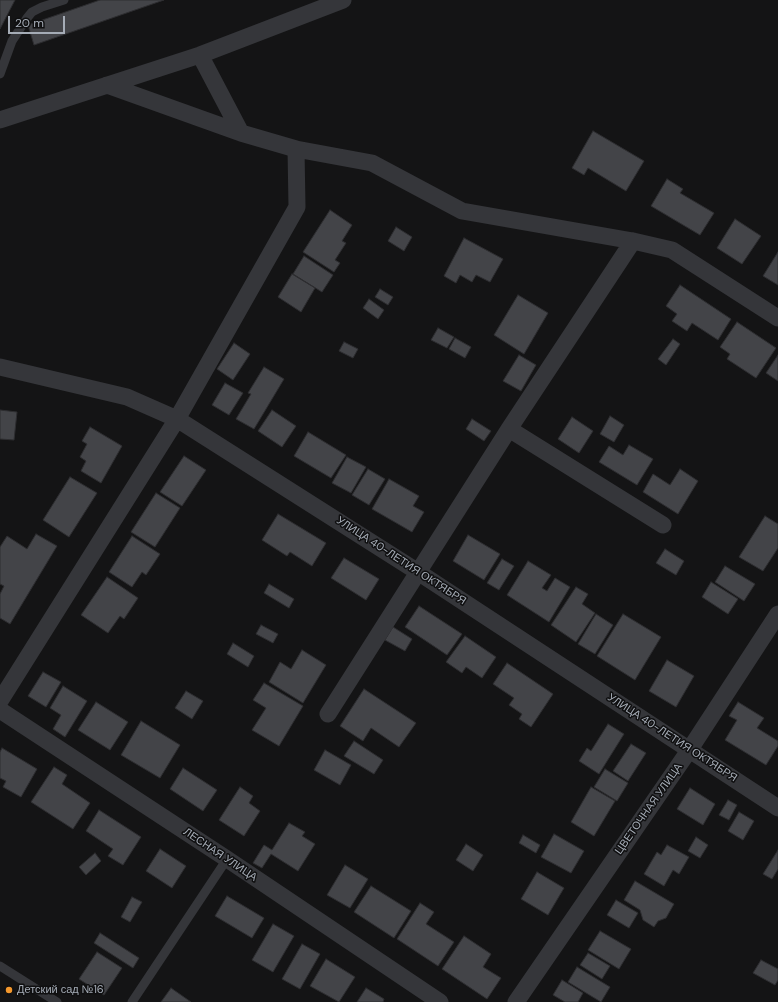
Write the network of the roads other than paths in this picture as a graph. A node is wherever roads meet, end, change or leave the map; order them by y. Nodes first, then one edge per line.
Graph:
1 (64, 0) edge
2 (343, 0) edge
3 (200, 55) junction
4 (0, 74) edge
5 (107, 85) junction
6 (2, 118) edge
7 (241, 133) junction
8 (296, 149) junction
9 (633, 241) junction
10 (778, 318) edge
11 (0, 367) edge
12 (177, 419) junction
13 (509, 429) junction
14 (663, 525) dead end
15 (418, 572) junction
16 (778, 614) edge
17 (0, 701) edge
18 (0, 710) edge
19 (328, 714) dead end
20 (690, 750) junction
21 (778, 808) edge
22 (227, 859) junction
23 (0, 966) edge
24 (57, 1002) edge
25 (132, 1002) edge
26 (440, 1002) edge
27 (516, 1002) edge

1 - 4 lane
2 - 3 street
3 - 5 street
3 - 7 street
5 - 6 street
5 - 7 street
7 - 8 street
8 - 9 street
8 - 12 street
9 - 10 street
9 - 13 street
11 - 12 street, УЛИЦА 40-ЛЕТИЯ ОКТЯБРЯ
12 - 15 street, УЛИЦА 40-ЛЕТИЯ ОКТЯБРЯ
12 - 17 street
13 - 14 street
13 - 15 street
15 - 19 street
15 - 20 street, УЛИЦА 40-ЛЕТИЯ ОКТЯБРЯ
16 - 20 street, ЦВЕТОЧНАЯ УЛИЦА
18 - 22 street, ЛЕСНАЯ УЛИЦА
20 - 21 street, УЛИЦА 40-ЛЕТИЯ ОКТЯБРЯ
20 - 27 street, ЦВЕТОЧНАЯ УЛИЦА
22 - 25 lane
22 - 26 street, ЛЕСНАЯ УЛИЦА
23 - 24 lane

